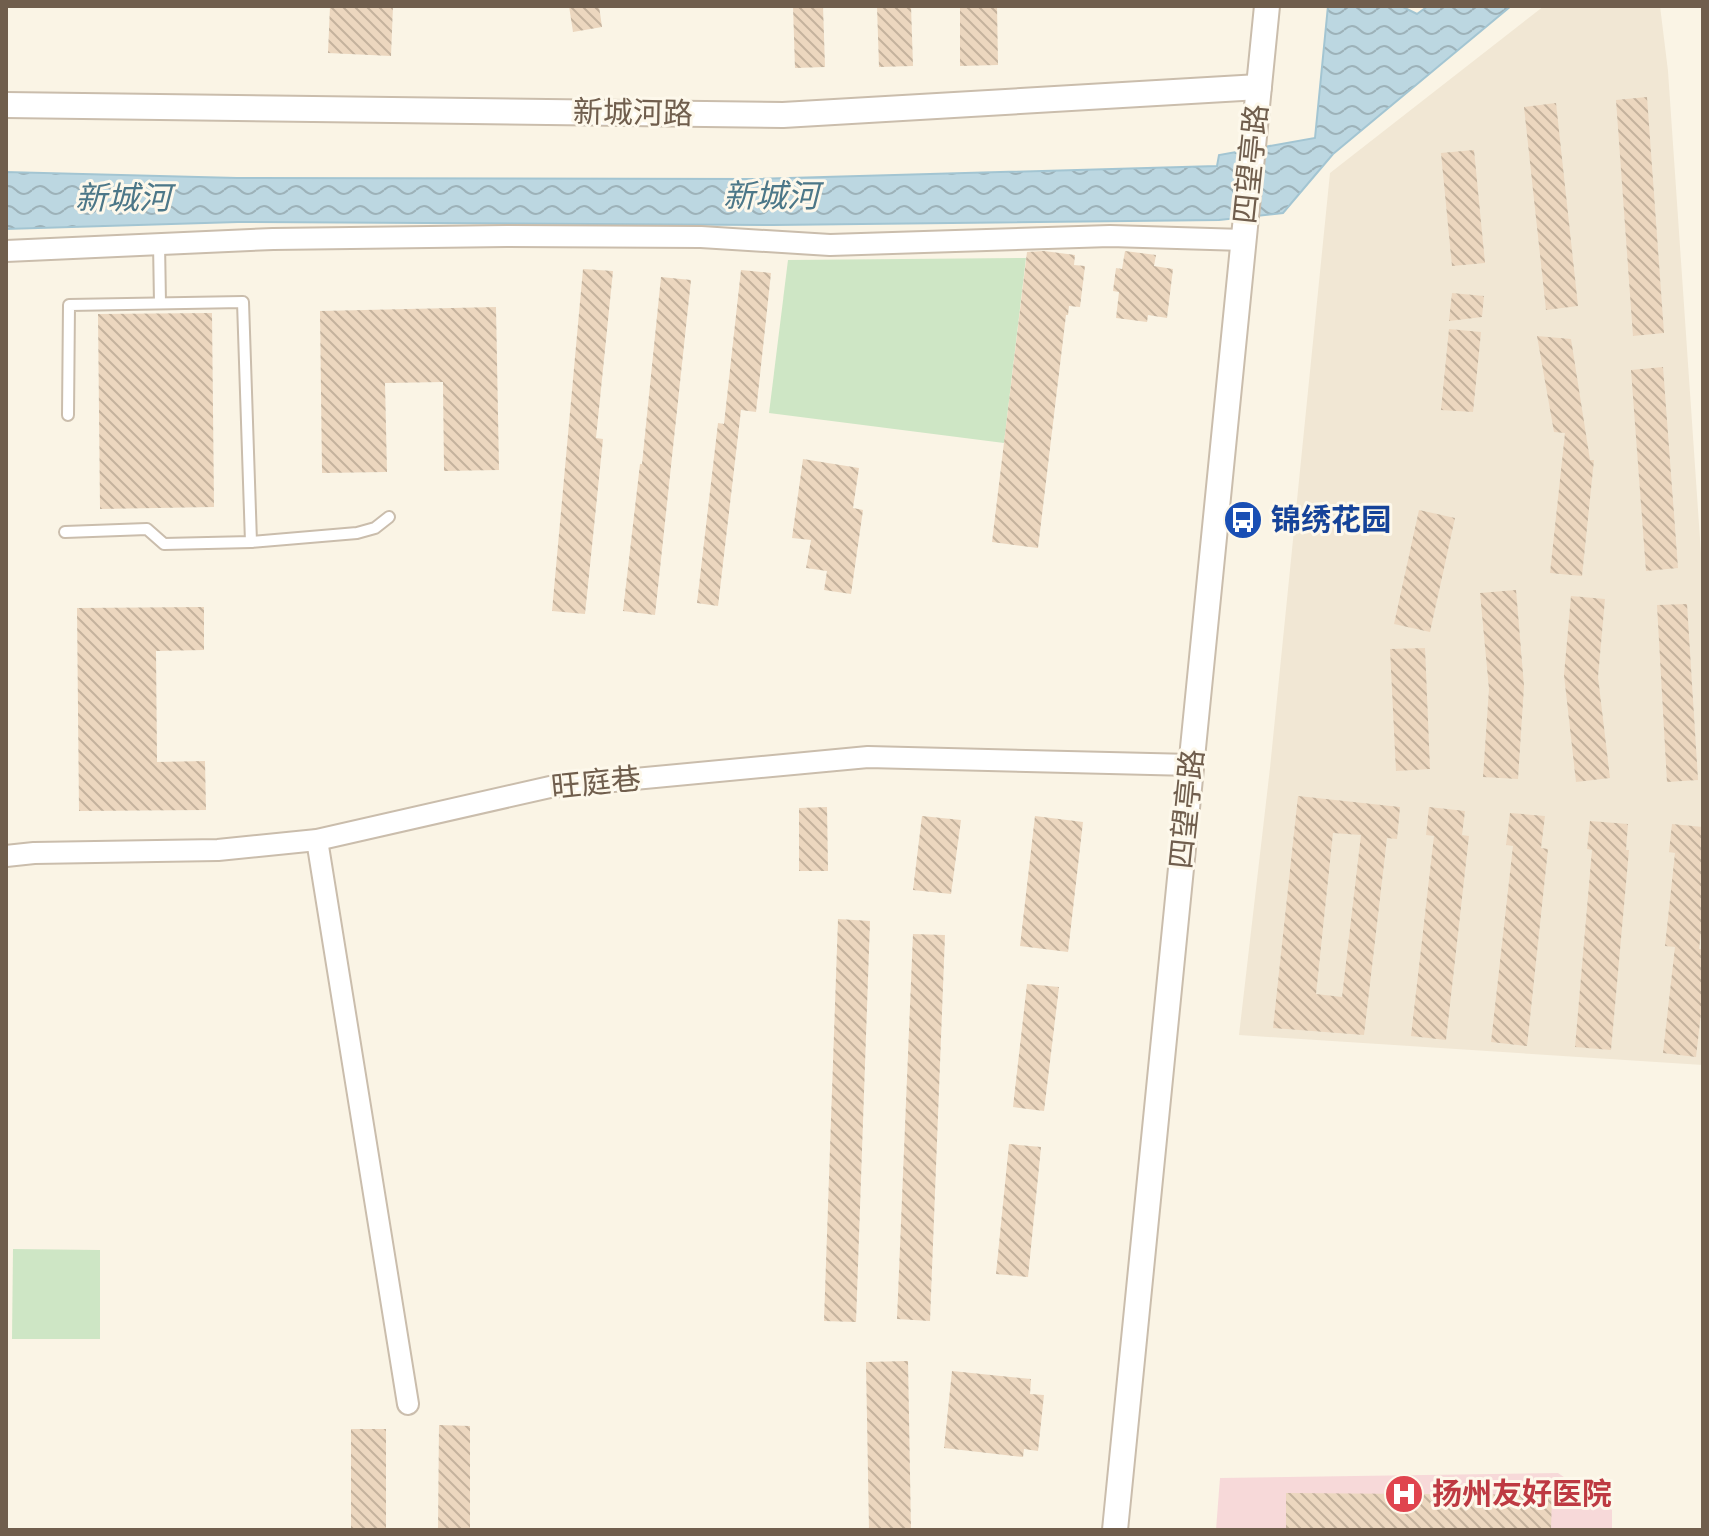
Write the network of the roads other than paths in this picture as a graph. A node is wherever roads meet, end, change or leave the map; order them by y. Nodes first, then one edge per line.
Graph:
1 (1267, 6) edge
2 (1259, 87) junction
3 (6, 105) edge
4 (1245, 229) junction
5 (159, 243) junction
6 (6, 251) edge
7 (160, 303) junction
8 (68, 415) dead end
9 (389, 517) dead end
10 (65, 532) dead end
11 (251, 542) junction
12 (1192, 765) junction
13 (317, 840) junction
14 (6, 856) edge
15 (408, 1404) dead end
16 (1115, 1530) edge

1 - 2 street, 四望亭路
2 - 3 street, 新城河路
2 - 4 street, 四望亭路
4 - 5 street
4 - 12 street, 四望亭路
5 - 6 street
5 - 7 lane
7 - 8 lane
7 - 11 lane
9 - 11 lane
10 - 11 lane
12 - 13 street, 旺庭巷
12 - 16 street, 四望亭路
13 - 14 street, 旺庭巷
13 - 15 street

